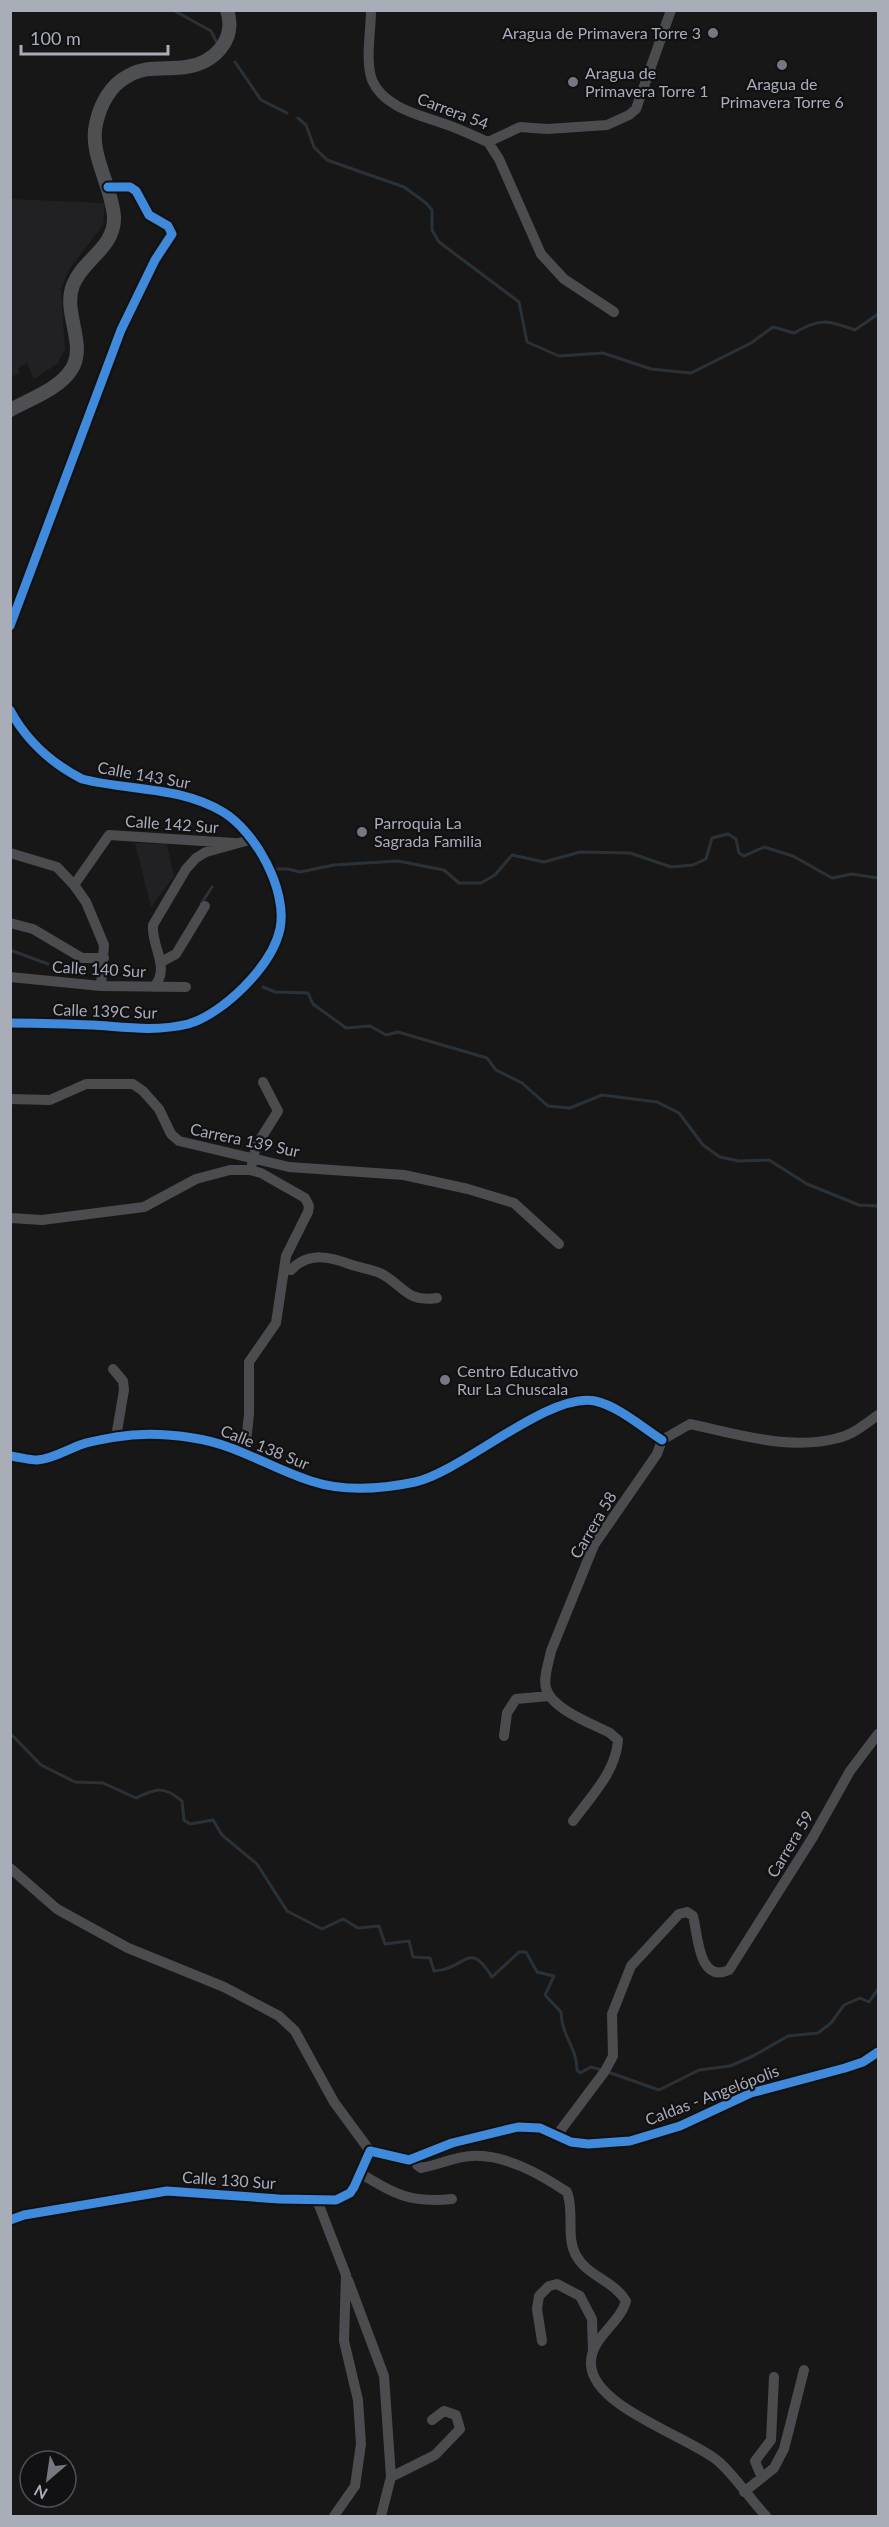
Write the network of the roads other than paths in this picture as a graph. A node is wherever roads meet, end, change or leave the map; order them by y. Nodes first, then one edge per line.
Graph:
1 (371, 10) edge
2 (671, 10) edge
3 (230, 14) edge
4 (488, 142) junction
5 (108, 187) junction
6 (615, 312) dead end
7 (10, 410) edge
8 (10, 626) edge
9 (10, 710) edge
10 (253, 839) junction
11 (234, 843) junction
12 (10, 853) edge
13 (74, 885) junction
14 (206, 906) dead end
15 (10, 923) edge
16 (104, 958) junction
17 (161, 962) junction
18 (10, 977) edge
19 (101, 986) junction
20 (154, 987) junction
21 (186, 987) dead end
22 (10, 1023) edge
23 (263, 1082) dead end
24 (10, 1099) edge
25 (253, 1158) junction
26 (250, 1170) junction
27 (10, 1218) edge
28 (559, 1244) dead end
29 (284, 1269) junction
30 (437, 1298) dead end
31 (114, 1369) dead end
32 (879, 1415) edge
33 (116, 1437) junction
34 (662, 1440) junction
35 (244, 1452) junction
36 (10, 1456) edge
37 (549, 1696) junction
38 (879, 1734) edge
39 (504, 1737) dead end
40 (573, 1821) dead end
41 (10, 1868) edge
42 (879, 2052) edge
43 (557, 2136) junction
44 (370, 2151) junction
45 (417, 2157) junction
46 (360, 2173) junction
47 (452, 2199) dead end
48 (317, 2200) junction
49 (10, 2220) edge
50 (346, 2275) junction
51 (542, 2341) dead end
52 (593, 2350) junction
53 (804, 2370) dead end
54 (774, 2377) dead end
55 (432, 2420) dead end
56 (391, 2477) junction
57 (762, 2478) junction
58 (744, 2492) junction
59 (334, 2517) edge
60 (381, 2517) edge
61 (766, 2517) edge

1 - 4 street, Carrera 54
2 - 4 street, Carrera 54
3 - 5 main road
4 - 6 street
5 - 7 main road
5 - 8 street
9 - 10 street, Calle 143 Sur
10 - 11 street
10 - 22 street, Calle 139C Sur
11 - 13 street, Calle 142 Sur
11 - 17 street
12 - 13 street
13 - 16 street
14 - 17 street
15 - 16 street
16 - 19 street
17 - 20 street
18 - 19 street, Calle 140 Sur
19 - 20 street, Calle 140 Sur
20 - 21 street, Calle 140 Sur
23 - 25 street
24 - 25 street, Carrera 139 Sur
25 - 26 street
25 - 28 street, Carrera 139 Sur
26 - 27 street
26 - 29 street
29 - 30 street
29 - 35 street
31 - 33 street
32 - 34 street
33 - 35 street, Calle 138 Sur
33 - 36 street, Calle 138 Sur
34 - 35 street, Calle 138 Sur
34 - 37 street, Carrera 58
37 - 39 street
37 - 40 street
38 - 43 street, Carrera 59
41 - 44 street
42 - 43 street, Caldas - Angelópolis
43 - 45 street, Caldas - Angelópolis
44 - 45 street
44 - 46 street, Calle 130 Sur
45 - 52 street
46 - 47 street
46 - 48 street, Calle 130 Sur
48 - 49 street, Calle 130 Sur
48 - 50 street
50 - 56 street
50 - 59 street
51 - 52 street
52 - 58 street
53 - 57 street
54 - 57 street
55 - 56 street
56 - 60 street
57 - 58 street
58 - 61 street

